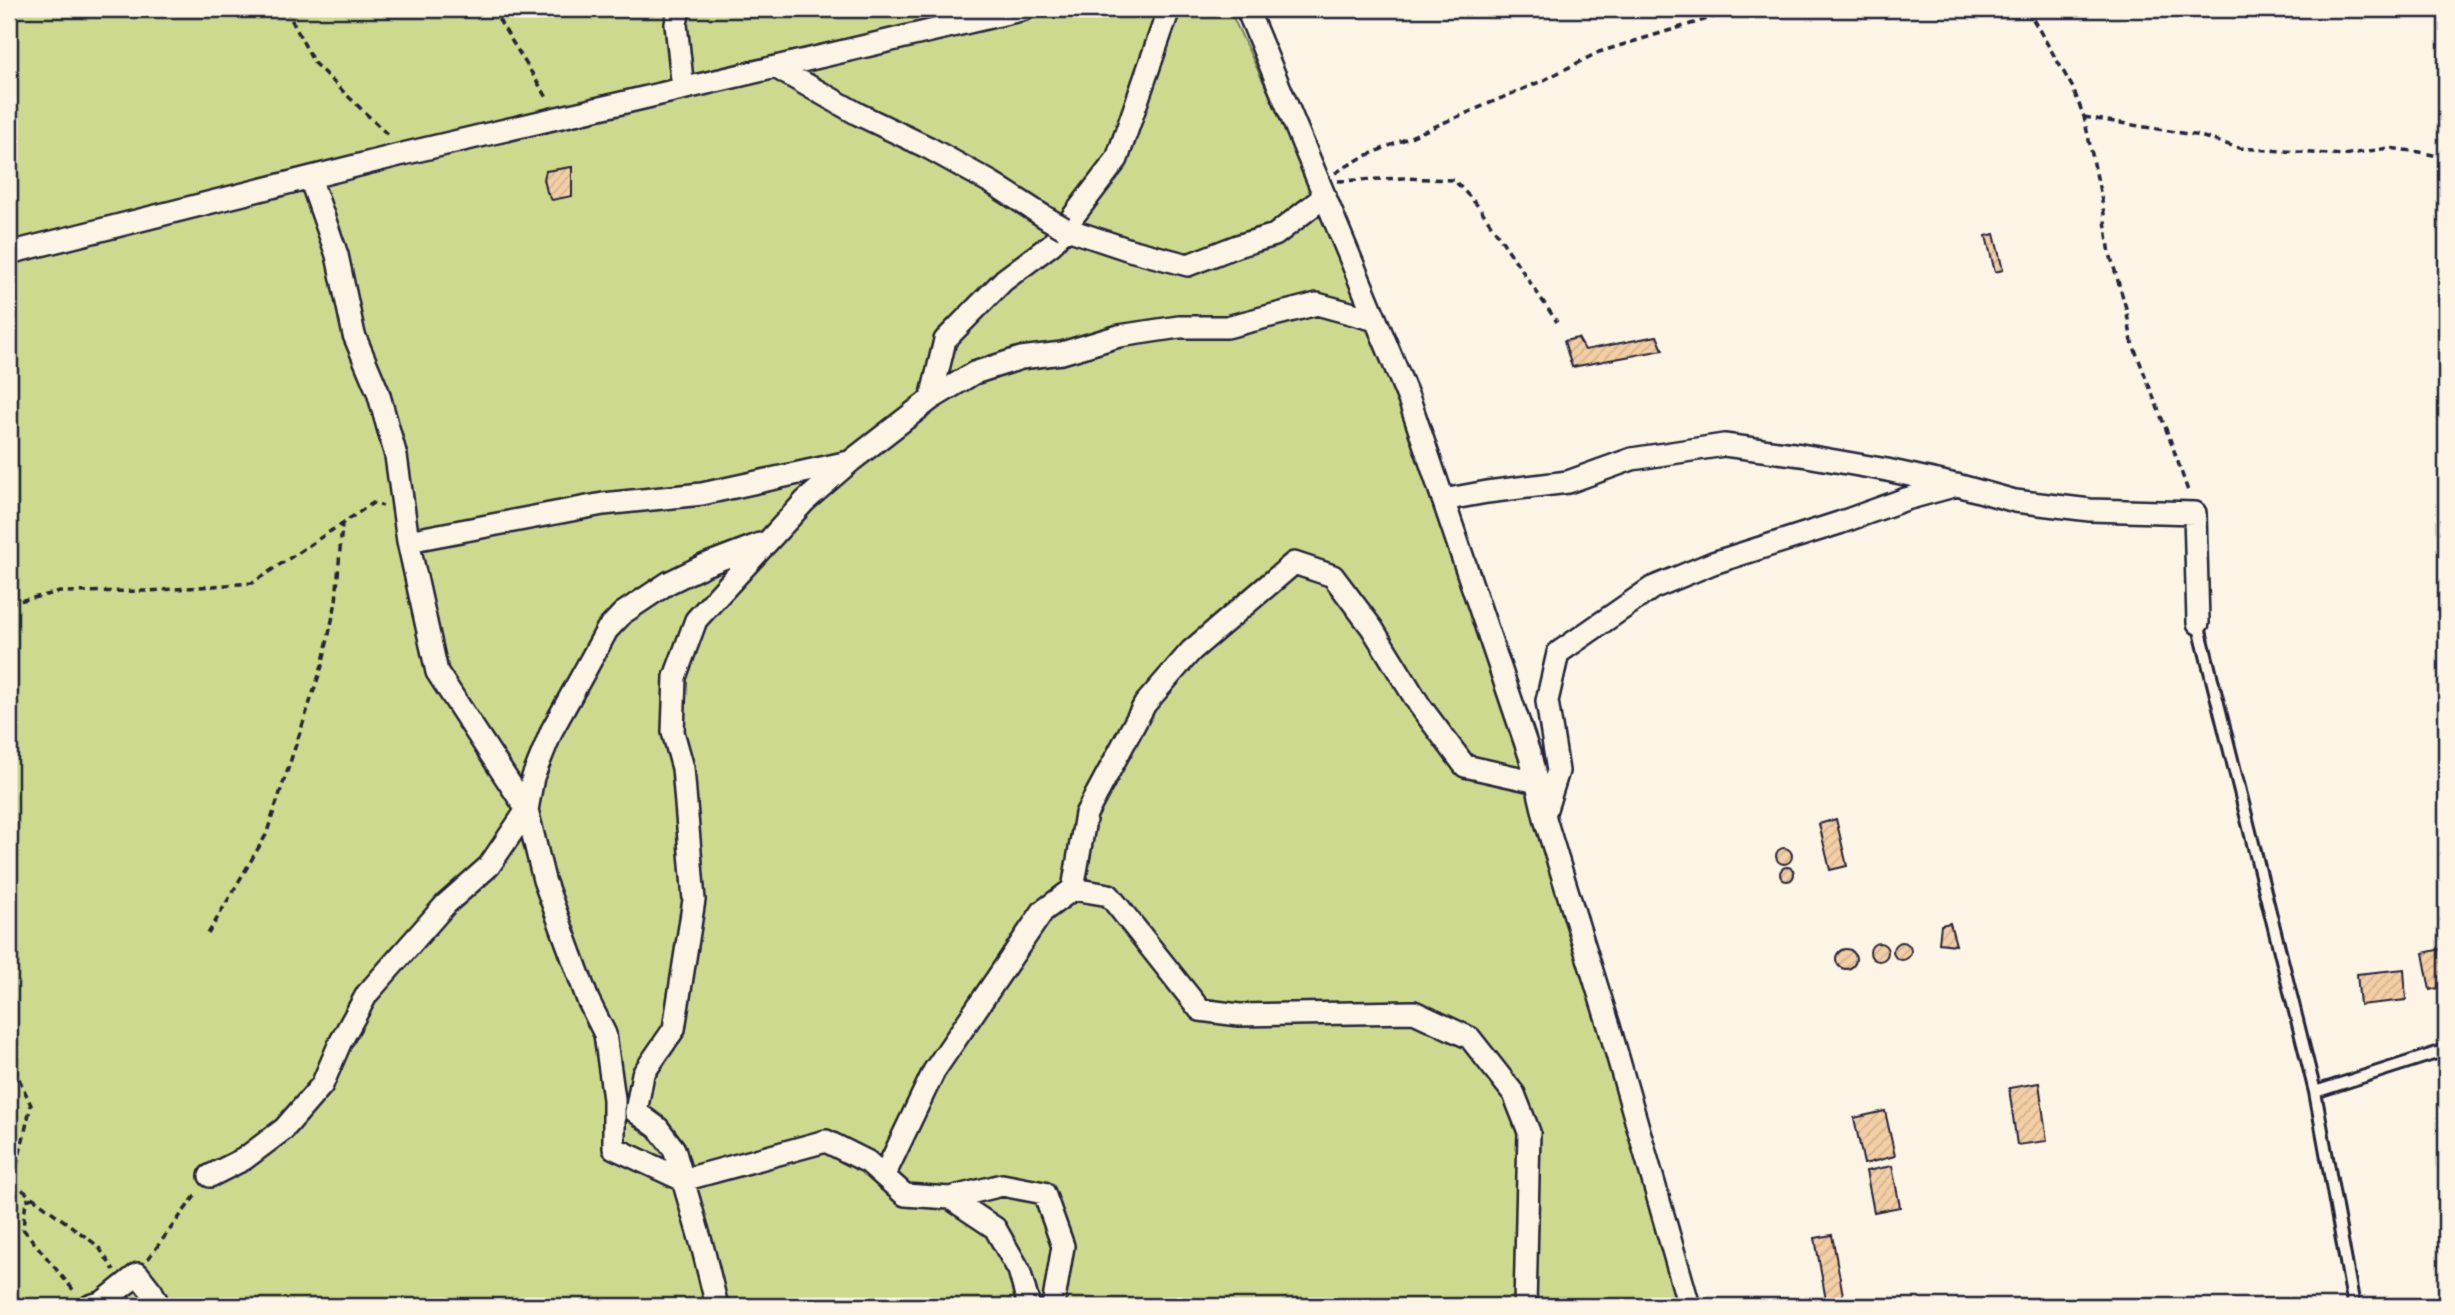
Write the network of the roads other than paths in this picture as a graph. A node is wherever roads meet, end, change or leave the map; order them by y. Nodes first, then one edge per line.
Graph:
1 (679, 9) edge
2 (1025, 9) edge
3 (1169, 9) edge
4 (1247, 9) edge
5 (777, 68) junction
6 (683, 89) junction
7 (310, 178) junction
8 (1322, 189) junction
9 (9, 253) edge
10 (1376, 320) junction
11 (931, 399) junction
12 (851, 461) junction
13 (1957, 485) junction
14 (1443, 500) junction
15 (408, 541) junction
16 (766, 542) junction
17 (2198, 623) joint
18 (1537, 782) junction
19 (527, 810) junction
20 (1545, 814) junction
21 (1073, 889) junction
22 (2446, 1049) edge
23 (2315, 1092) junction
24 (209, 1176) road end
25 (884, 1176) junction
26 (683, 1180) junction
27 (950, 1199) junction
28 (93, 1306) edge
29 (159, 1306) edge
30 (717, 1306) edge
31 (1029, 1306) edge
32 (1053, 1306) edge
33 (1525, 1306) edge
34 (1689, 1306) edge
35 (2354, 1306) edge

1 - 6 street
2 - 5 street
3 - 11 street
4 - 8 street
5 - 6 street
5 - 8 street
6 - 7 street
7 - 9 street
7 - 15 street
8 - 10 street
10 - 11 street
10 - 14 street
11 - 12 street
12 - 15 street
12 - 16 street
13 - 14 street
13 - 17 street
13 - 20 street
14 - 18 street
15 - 19 street
16 - 19 street
16 - 26 street
17 - 23 lane
18 - 20 street
18 - 21 street
19 - 24 street
19 - 26 street
20 - 34 street
21 - 25 street
21 - 33 street
22 - 23 lane
23 - 35 lane
25 - 26 street
25 - 27 street
26 - 30 street
27 - 31 street
27 - 32 street
28 - 29 street

